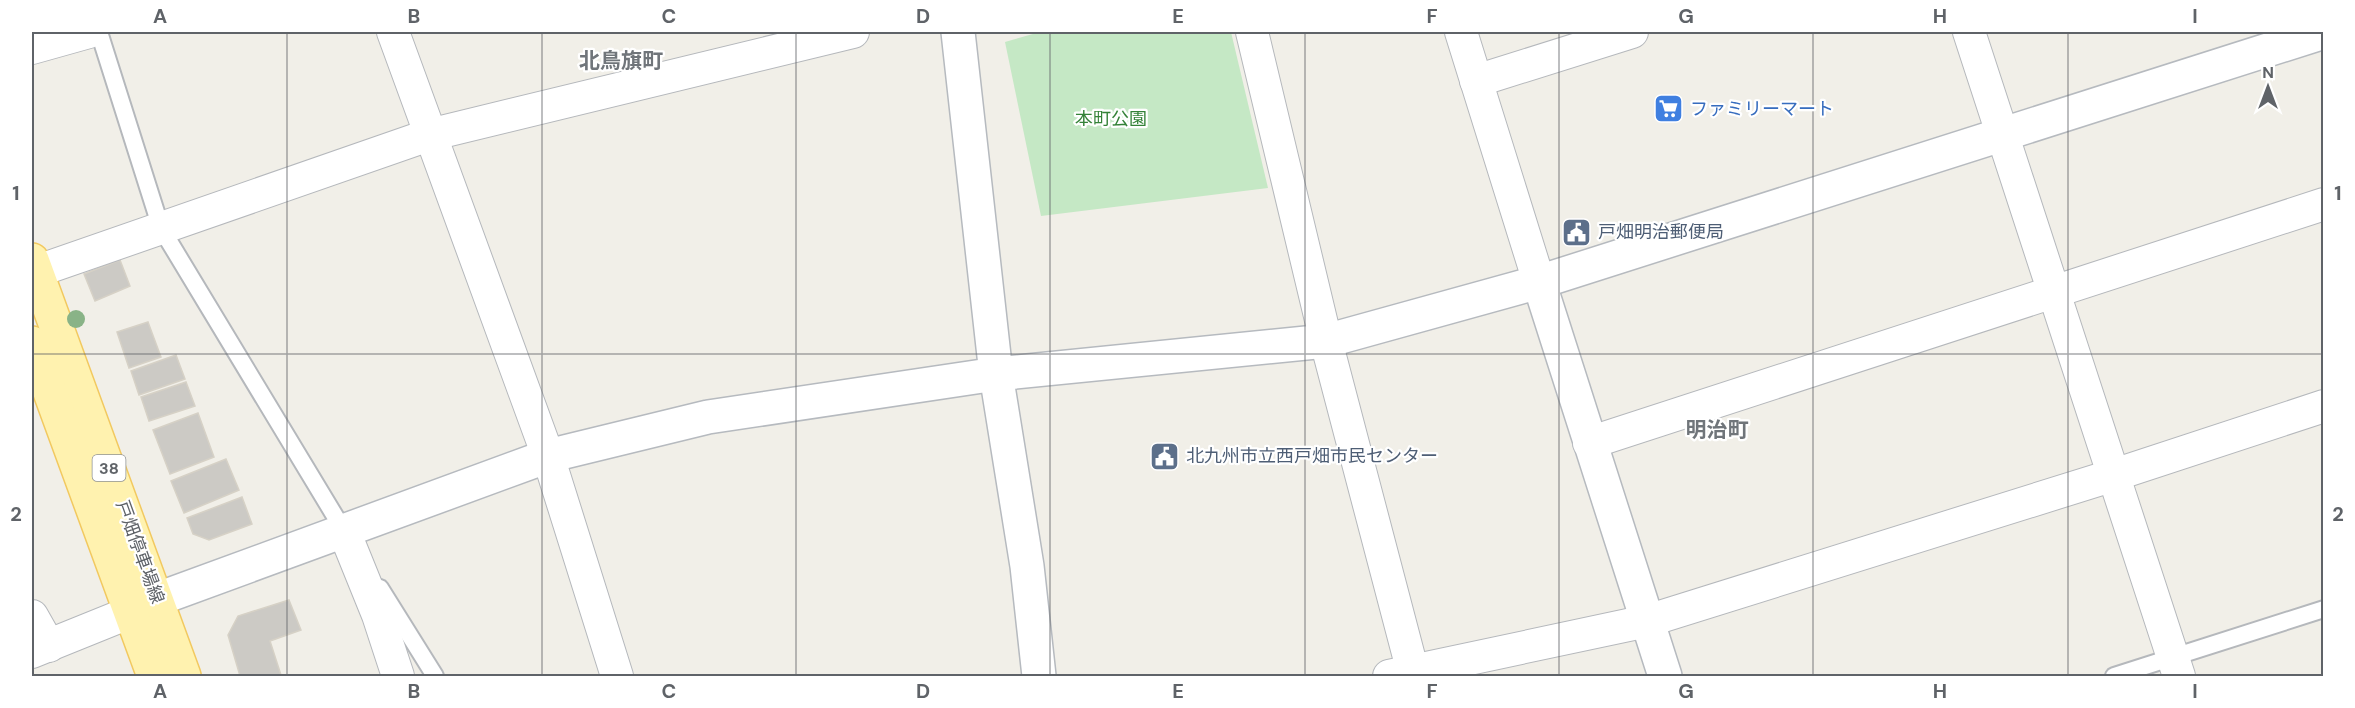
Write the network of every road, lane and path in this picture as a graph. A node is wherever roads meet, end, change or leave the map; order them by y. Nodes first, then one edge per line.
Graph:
1 (89, 32) edge
2 (99, 32) edge
3 (393, 32) edge
4 (853, 32) edge
5 (958, 32) edge
6 (1252, 32) edge
7 (1461, 32) edge
8 (1632, 32) edge
9 (1969, 32) edge
10 (2324, 32) edge
11 (32, 48) edge
12 (1476, 81) junction
13 (429, 135) junction
14 (2001, 135) junction
15 (2324, 204) edge
16 (161, 228) junction
17 (33, 268) edge
18 (1539, 282) junction
19 (2053, 290) junction
20 (1326, 341) junction
21 (32, 343) edge
22 (996, 374) junction
23 (2324, 406) edge
24 (1589, 443) junction
25 (548, 456) junction
26 (2114, 475) junction
27 (344, 531) junction
28 (144, 606) junction
29 (2324, 609) edge
30 (32, 616) edge
31 (1647, 621) junction
32 (37, 650) edge
33 (2176, 667) edge
34 (1405, 675) edge
35 (37, 676) edge
36 (154, 676) edge
37 (184, 676) edge
38 (398, 676) edge
39 (435, 676) edge
40 (616, 676) edge
41 (1040, 676) edge
42 (1665, 676) edge
43 (2114, 676) edge

1 - 11 street
2 - 16 lane
3 - 13 street
4 - 13 street
5 - 22 street
6 - 20 street
7 - 12 street
8 - 12 street
9 - 14 street
10 - 14 street
12 - 18 street
13 - 16 street
13 - 25 street
14 - 18 street
14 - 19 street
15 - 19 street
16 - 17 street
16 - 27 lane
17 - 28 main road, 戸畑停車場線 / 38
18 - 20 street
18 - 24 street
19 - 24 street
19 - 26 street
20 - 22 street
20 - 34 street
21 - 28 main road, 戸畑停車場線 / 38
22 - 25 street
22 - 41 street
23 - 26 street
24 - 31 street
25 - 27 street
25 - 40 street
26 - 31 street
26 - 33 street
27 - 28 street
27 - 38 street
27 - 39 lane
28 - 32 street
28 - 36 main road, 戸畑停車場線 / 38
28 - 37 main road, 戸畑停車場線 / 38
29 - 33 lane
30 - 32 street
31 - 34 street
31 - 42 street
32 - 35 street
33 - 43 lane

